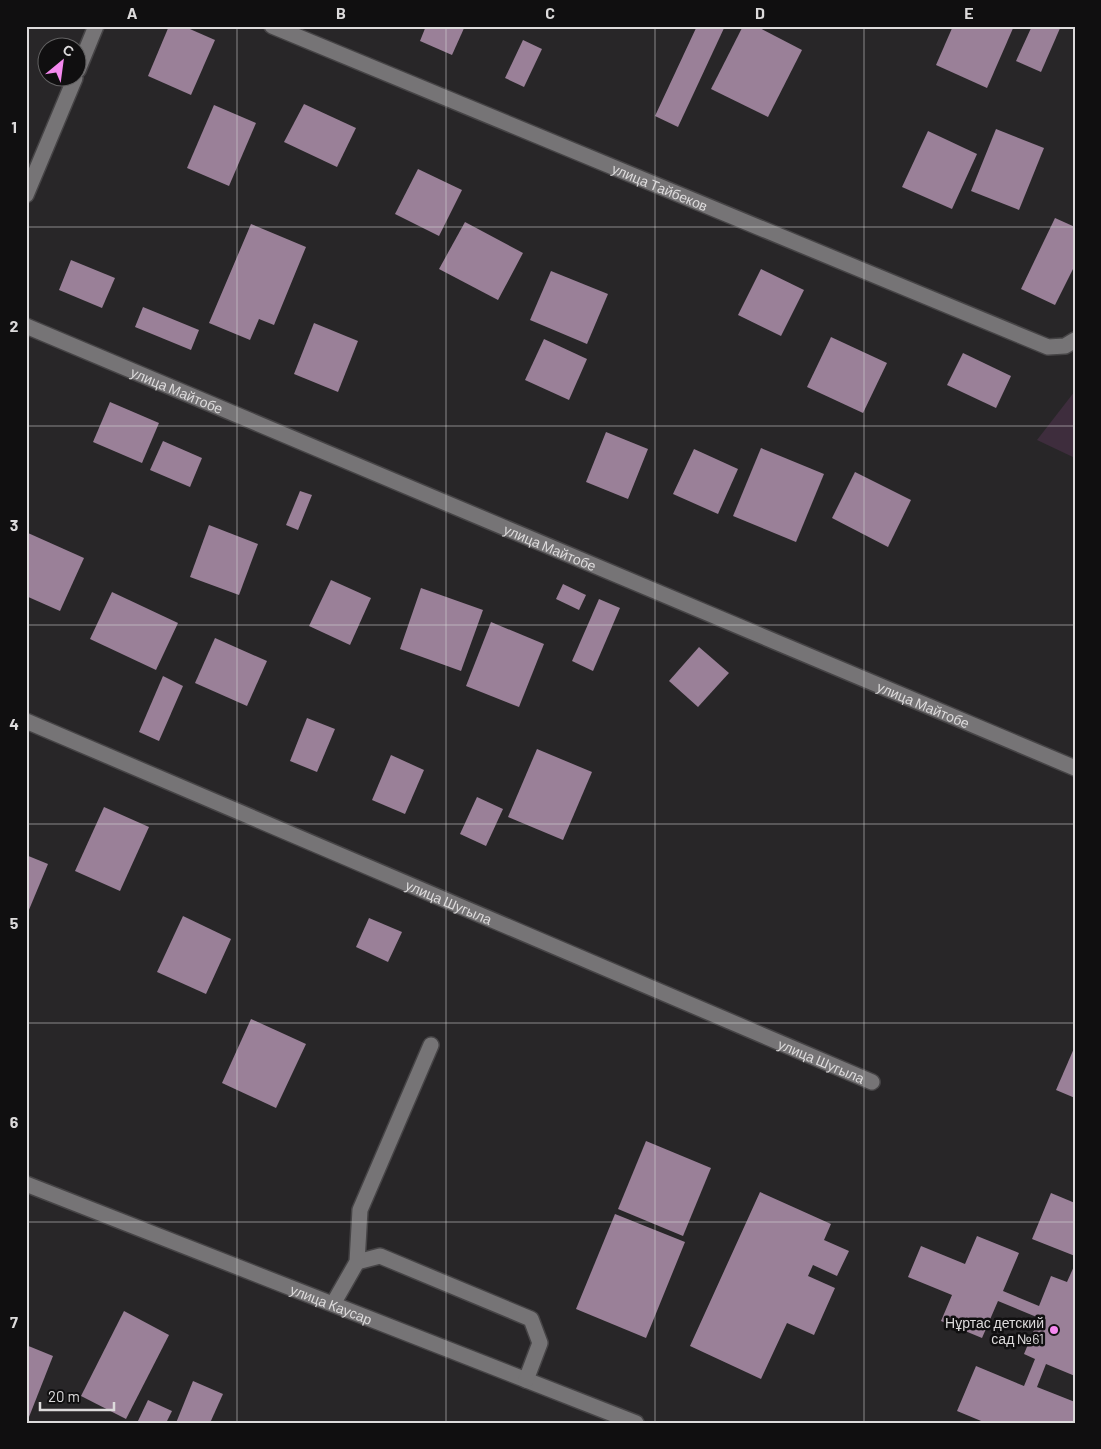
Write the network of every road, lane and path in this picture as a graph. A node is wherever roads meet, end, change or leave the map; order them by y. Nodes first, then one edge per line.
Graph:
1 (96, 26) edge
2 (272, 26) edge
3 (88, 46) edge
4 (70, 88) edge
5 (26, 196) edge
6 (26, 326) edge
7 (1075, 340) edge
8 (26, 721) edge
9 (1075, 768) edge
10 (431, 1045) dead end
11 (872, 1082) dead end
12 (26, 1184) edge
13 (357, 1262) junction
14 (333, 1304) junction
15 (526, 1380) junction
16 (636, 1423) edge

1 - 3 street
2 - 7 street, улица Тайбеков
4 - 5 street
6 - 9 street, улица Майтобе
8 - 11 street, улица Шугыла
10 - 13 street
12 - 14 street, улица Каусар
13 - 14 street
13 - 15 street
14 - 15 street, улица Каусар
15 - 16 street, улица Каусар

